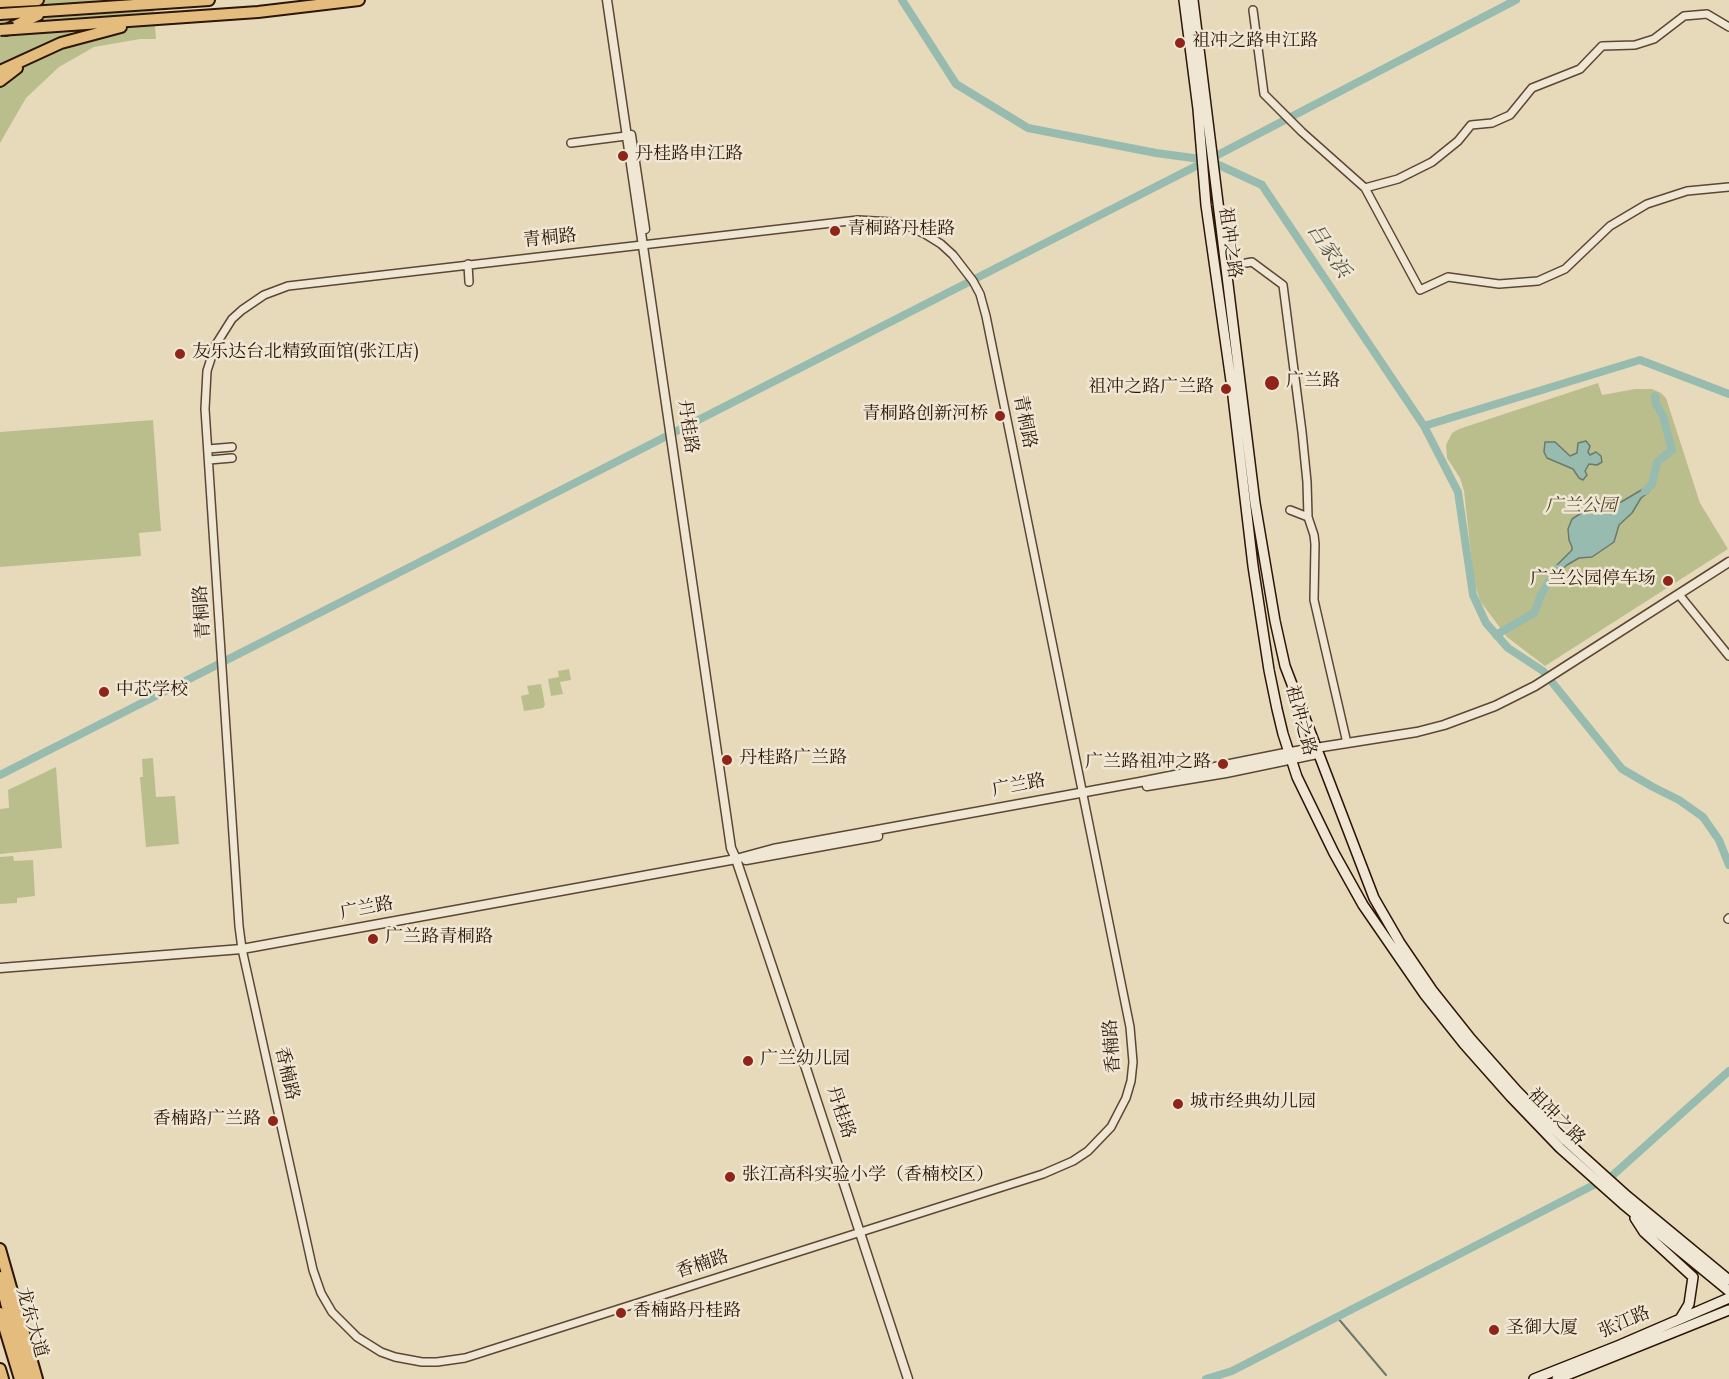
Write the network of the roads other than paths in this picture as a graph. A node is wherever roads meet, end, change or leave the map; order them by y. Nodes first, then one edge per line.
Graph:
1 (38, 0) edge
2 (209, 0) edge
3 (359, 0) edge
4 (607, 0) edge
5 (612, 0) edge
6 (1184, 0) edge
7 (1193, 0) edge
8 (0, 2) edge
9 (67, 9) junction
10 (1253, 10) dead end
11 (0, 14) edge
12 (154, 20) junction
13 (1729, 27) edge
14 (0, 31) edge
15 (38, 53) junction
16 (0, 71) edge
17 (0, 81) edge
18 (1202, 110) junction
19 (626, 136) junction
20 (571, 143) dead end
21 (1729, 187) edge
22 (1365, 188) junction
23 (645, 244) junction
24 (1246, 263) dead end
25 (468, 264) junction
26 (469, 282) dead end
27 (232, 447) dead end
28 (208, 449) junction
29 (232, 458) dead end
30 (209, 460) junction
31 (1290, 510) dead end
32 (1308, 517) junction
33 (1729, 562) edge
34 (1729, 567) edge
35 (1681, 597) junction
36 (1729, 656) edge
37 (1568, 668) junction
38 (1537, 687) junction
39 (1347, 743) junction
40 (1318, 751) junction
41 (1290, 756) junction
42 (1083, 795) junction
43 (736, 859) junction
44 (242, 949) junction
45 (0, 968) edge
46 (1575, 1155) junction
47 (1626, 1203) junction
48 (860, 1233) junction
49 (0, 1249) edge
50 (0, 1277) edge
51 (1729, 1280) edge
52 (1729, 1291) edge
53 (1729, 1298) edge
54 (1729, 1310) edge
55 (0, 1313) edge
56 (1680, 1319) junction
57 (0, 1369) edge
58 (3, 1379) edge
59 (20, 1379) edge
60 (29, 1379) edge
61 (37, 1379) edge
62 (908, 1379) edge
63 (1534, 1379) edge
64 (1557, 1379) edge

1 - 8 main road
2 - 9 main road
3 - 12 main road
4 - 19 street, 丹桂路
5 - 23 street, 丹桂路
6 - 18 main road, 祖冲之路
7 - 18 main road, 祖冲之路
9 - 11 main road
9 - 14 main road
10 - 22 street
12 - 14 main road, bridge
12 - 15 main road
13 - 22 street
15 - 16 main road
15 - 17 main road
18 - 40 main road, 祖冲之路
18 - 41 main road, 祖冲之路
19 - 20 street
19 - 23 street, 丹桂路
21 - 22 street
23 - 25 street, 青桐路
23 - 42 street, 青桐路
23 - 43 street, 丹桂路
24 - 32 street
25 - 26 street
25 - 28 street, 青桐路
27 - 28 street
28 - 30 street, 青桐路
29 - 30 street
30 - 44 street, 青桐路
31 - 32 street
32 - 39 street
33 - 37 street, 广兰路
34 - 35 street, 广兰路
35 - 36 street
35 - 37 street, 广兰路
37 - 38 street, 广兰路
38 - 39 street, 广兰路
38 - 40 street, 广兰路
39 - 40 street, 广兰路
40 - 41 street, 广兰路
40 - 46 main road, 祖冲之路
41 - 42 street, 广兰路
41 - 46 main road, 祖冲之路
42 - 43 street, 广兰路
42 - 48 street, 香楠路
43 - 44 street, 广兰路
43 - 48 street, 丹桂路
44 - 45 street, 广兰路
44 - 48 street, 香楠路
46 - 47 main road, 祖冲之路
47 - 51 main road, 祖冲之路
47 - 52 main road, 祖冲之路
47 - 56 main road
48 - 62 street, 丹桂路
49 - 61 main road
50 - 60 main road, 龙东大道
53 - 56 main road, 张江路
54 - 64 main road, 张江路
55 - 59 main road
56 - 63 main road, 张江路
57 - 58 main road

